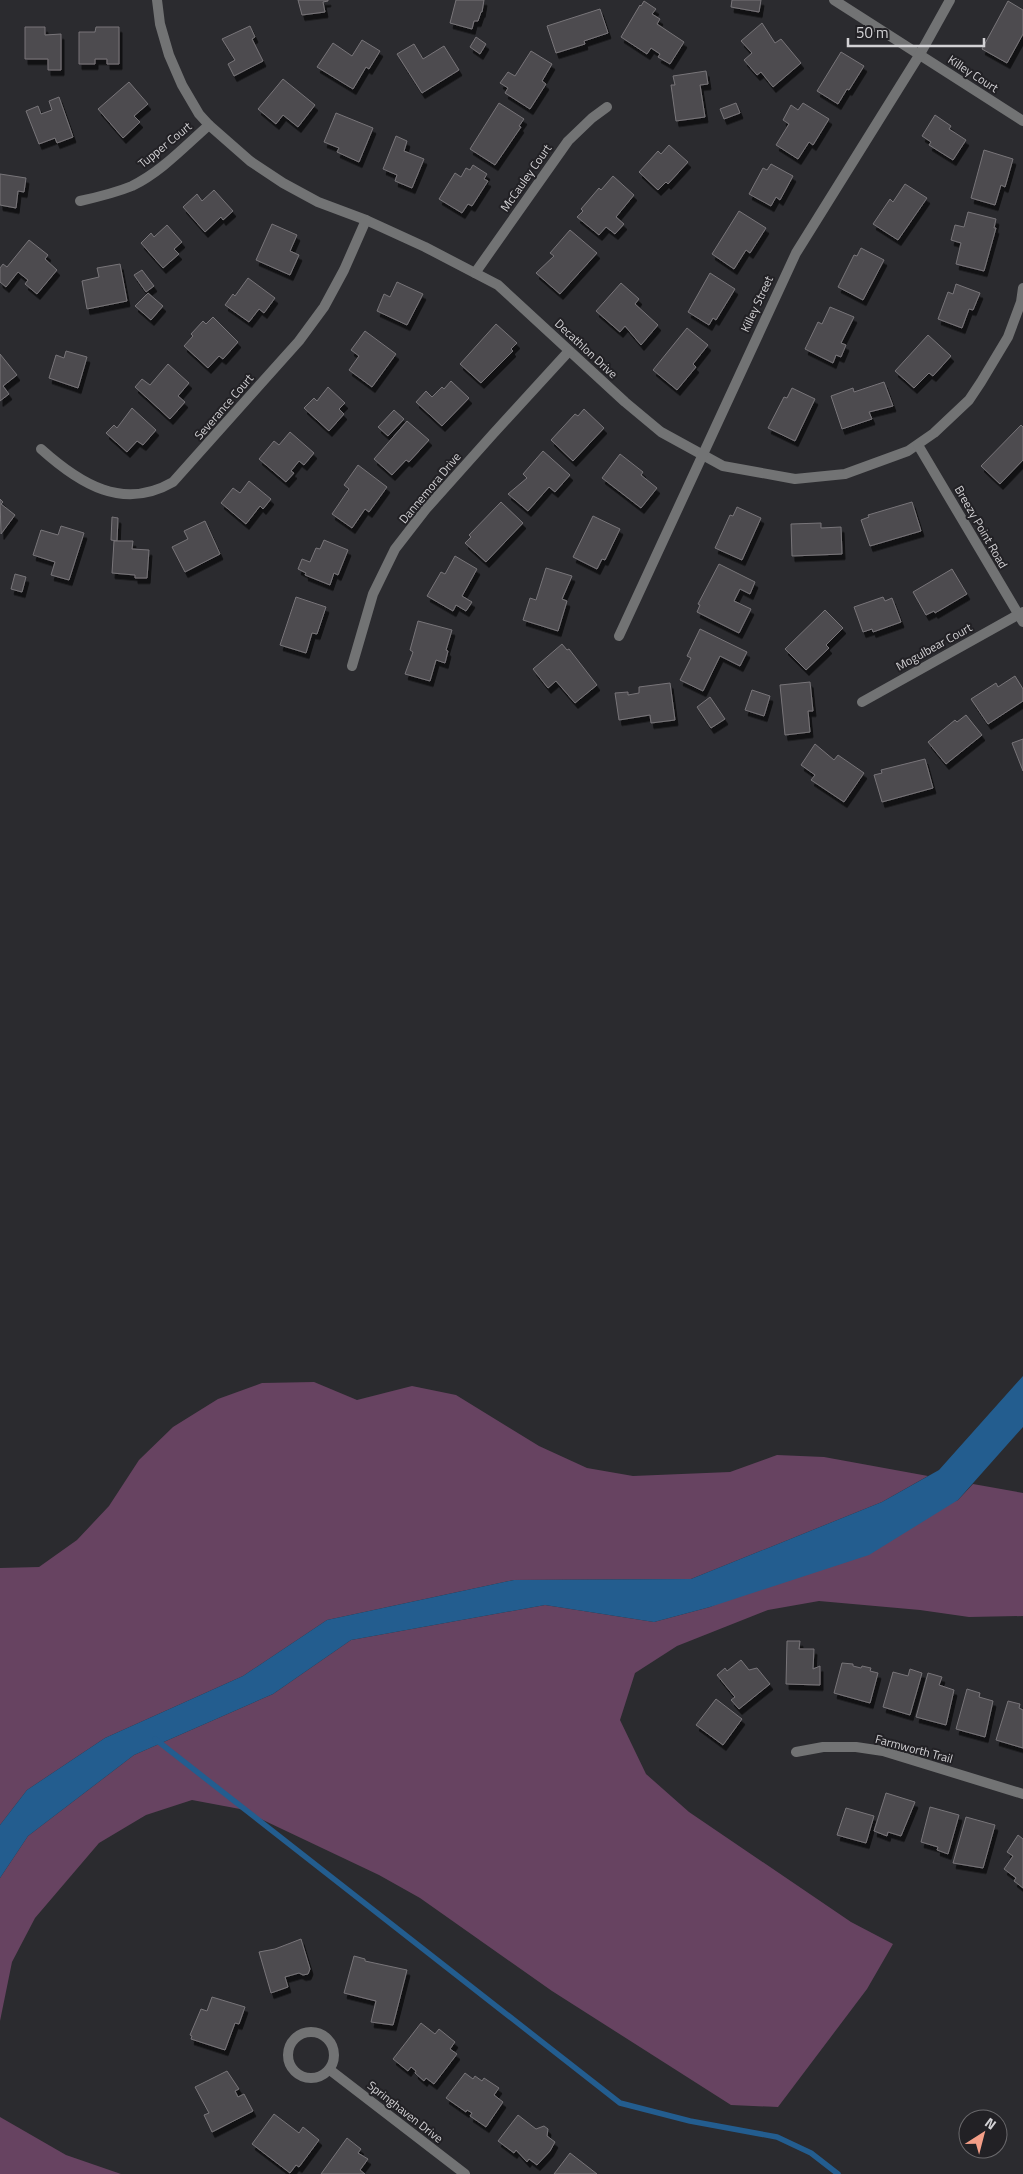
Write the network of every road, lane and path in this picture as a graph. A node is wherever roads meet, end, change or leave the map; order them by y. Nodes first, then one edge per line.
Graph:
1 (157, 0) edge
2 (834, 0) edge
3 (950, 0) edge
4 (920, 54) junction
5 (607, 107) dead end
6 (1023, 120) edge
7 (209, 125) junction
8 (80, 201) dead end
9 (366, 220) junction
10 (475, 273) junction
11 (1023, 288) edge
12 (1022, 302) edge
13 (569, 351) junction
14 (918, 445) junction
15 (41, 449) dead end
16 (704, 455) junction
17 (1021, 616) edge
18 (619, 636) dead end
19 (352, 666) dead end
20 (862, 702) dead end
21 (796, 1752) dead end
22 (1023, 1794) edge
23 (330, 2070) junction
24 (465, 2174) edge

1 - 7 street, Decathlon Drive
2 - 4 street, Killey Court
3 - 4 street, Killey Street
4 - 6 street, Killey Court
4 - 16 street, Killey Street
5 - 10 street, McCauley Court
7 - 8 street, Tupper Court
7 - 9 street, Decathlon Drive
9 - 10 street, Decathlon Drive
9 - 15 street, Severance Court
10 - 13 street, Decathlon Drive
11 - 12 street, Decathlon Drive
12 - 14 street, Decathlon Drive
13 - 16 street, Decathlon Drive
13 - 19 street, Dannemora Drive
14 - 16 street, Decathlon Drive
14 - 17 street, Breezy Point Road
16 - 18 street, Killey Street
17 - 20 street, Mogulbear Court
21 - 22 street, Farmworth Trail
23 - 23 street
23 - 24 street, Springhaven Drive

